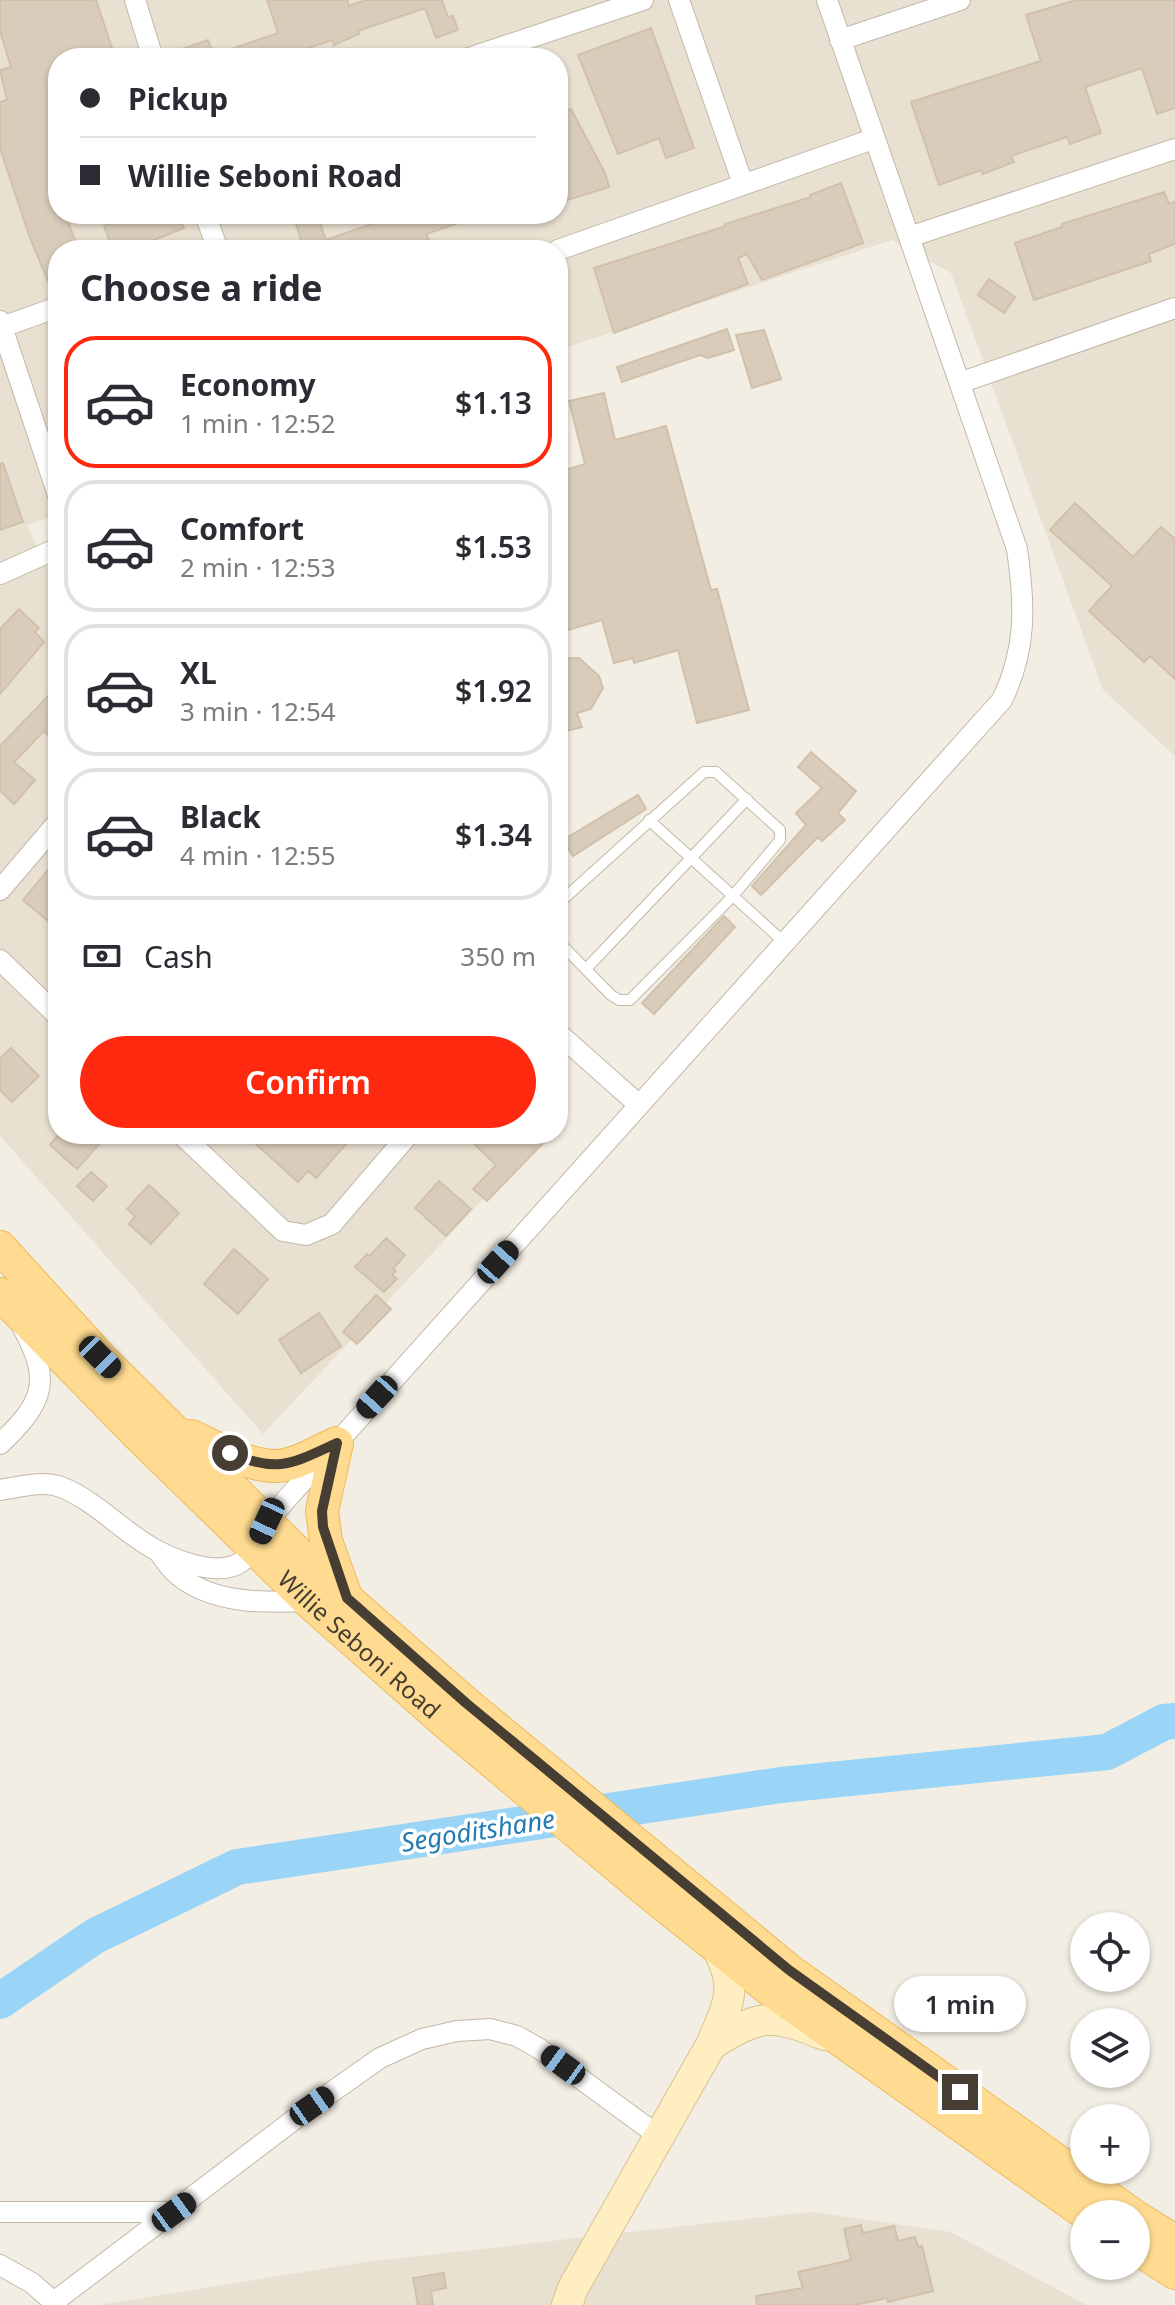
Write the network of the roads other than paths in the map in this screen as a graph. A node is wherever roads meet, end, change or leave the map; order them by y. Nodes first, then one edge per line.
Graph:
1 (135, 0) edge
2 (643, 0) edge
3 (679, 0) edge
4 (827, 0) edge
5 (960, 0) edge
6 (840, 40) junction
7 (150, 48) edge
8 (499, 48) edge
9 (873, 139) junction
10 (1175, 149) edge
11 (743, 184) junction
12 (909, 237) junction
13 (568, 246) edge
14 (1175, 308) edge
15 (48, 310) edge
16 (1, 324) edge
17 (962, 382) junction
18 (48, 465) edge
19 (48, 552) edge
20 (0, 574) edge
21 (747, 799) junction
22 (649, 820) junction
23 (48, 834) edge
24 (692, 858) junction
25 (0, 890) edge
26 (568, 895) edge
27 (733, 896) junction
28 (785, 943) junction
29 (568, 951) edge
30 (0, 960) edge
31 (586, 969) junction
32 (48, 1006) edge
33 (568, 1042) edge
34 (639, 1105) junction
35 (192, 1144) edge
36 (400, 1144) edge
37 (0, 1247) edge
38 (6, 1301) edge
39 (170, 1426) junction
40 (337, 1443) junction
41 (0, 1444) edge
42 (0, 1490) edge
43 (261, 1534) junction
44 (158, 1551) junction
45 (347, 1598) junction
46 (308, 1601) junction
47 (456, 1714) junction
48 (664, 1886) junction
49 (714, 1943) junction
50 (841, 2042) junction
51 (711, 2045) junction
52 (660, 2137) junction
53 (1113, 2200) edge
54 (1070, 2203) edge
55 (0, 2212) edge
56 (174, 2212) junction
57 (1150, 2225) edge
58 (1175, 2241) edge
59 (1150, 2257) edge
60 (0, 2265) edge
61 (1175, 2273) edge
62 (56, 2303) edge
63 (567, 2305) edge

1 - 7 street
2 - 8 street
3 - 11 street
4 - 6 street
5 - 6 street
6 - 9 street
9 - 11 street
9 - 12 street
10 - 12 street
11 - 13 street
12 - 17 street
14 - 17 street
15 - 16 street
16 - 18 street
17 - 28 street
19 - 20 street
21 - 22 lane
21 - 24 lane
21 - 27 lane
22 - 24 lane
22 - 26 lane
23 - 25 street
24 - 27 lane
24 - 31 lane
27 - 28 lane
27 - 31 lane
28 - 34 street
29 - 31 lane
30 - 32 street
33 - 34 street
34 - 40 street
35 - 36 street
37 - 39 main road, Willie Seboni Road
38 - 41 street
38 - 43 main road, Willie Seboni Road
39 - 40 main road
39 - 43 main road, Willie Seboni Road
40 - 43 street
40 - 45 main road
42 - 44 street
43 - 44 street
43 - 45 main road, Willie Seboni Road
43 - 46 main road, Willie Seboni Road
44 - 46 street
45 - 47 main road, Willie Seboni Road
46 - 47 main road, Willie Seboni Road
47 - 48 main road
48 - 49 main road
48 - 53 main road
49 - 50 main road
49 - 51 street
50 - 51 street
50 - 54 main road
51 - 52 street
52 - 56 street
52 - 63 street
55 - 56 street
56 - 62 street
57 - 58 main road
59 - 61 main road
60 - 62 street

